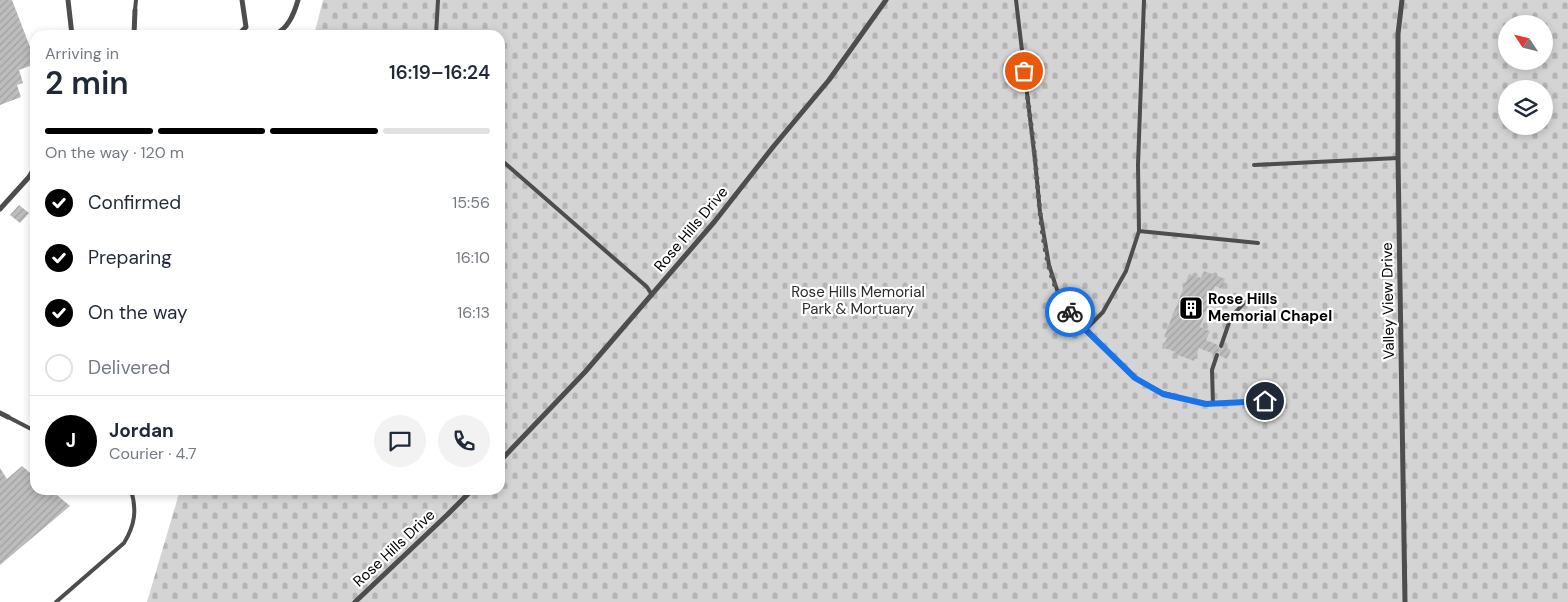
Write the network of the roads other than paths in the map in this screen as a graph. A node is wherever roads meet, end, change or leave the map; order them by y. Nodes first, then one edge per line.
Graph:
1 (68, 0) edge
2 (136, 0) edge
3 (242, 0) edge
4 (298, 0) edge
5 (438, 0) edge
6 (886, 0) edge
7 (1016, 0) edge
8 (1144, 0) edge
9 (1402, 0) edge
10 (135, 10) joint
11 (71, 30) edge
12 (134, 30) edge
13 (242, 30) edge
14 (282, 30) edge
15 (436, 30) edge
16 (1398, 158) junction
17 (505, 163) edge
18 (1254, 165) dead end
19 (30, 175) edge
20 (0, 209) edge
21 (1139, 232) junction
22 (1258, 243) dead end
23 (652, 295) junction
24 (1260, 300) dead end
25 (1086, 330) junction
26 (1221, 346) dead end
27 (1217, 355) dead end
28 (1265, 401) dead end
29 (1213, 404) junction
30 (0, 413) edge
31 (8, 417) joint
32 (30, 428) edge
33 (505, 456) edge
34 (132, 495) edge
35 (467, 495) edge
36 (56, 602) edge
37 (355, 602) edge
38 (1405, 602) edge

1 - 11 street
2 - 10 lane
3 - 13 street
4 - 14 street
5 - 15 lane
6 - 23 street, Rose Hills Drive
7 - 25 lane
8 - 21 lane
9 - 16 street, Valley View Drive
10 - 12 street
16 - 18 lane
16 - 38 street, Valley View Drive
17 - 23 lane
19 - 20 street
21 - 22 lane
21 - 25 lane
23 - 33 street, Rose Hills Drive
24 - 26 lane
25 - 29 lane
27 - 29 lane
28 - 29 lane
30 - 31 street
31 - 32 lane
34 - 36 lane
35 - 37 street, Rose Hills Drive

